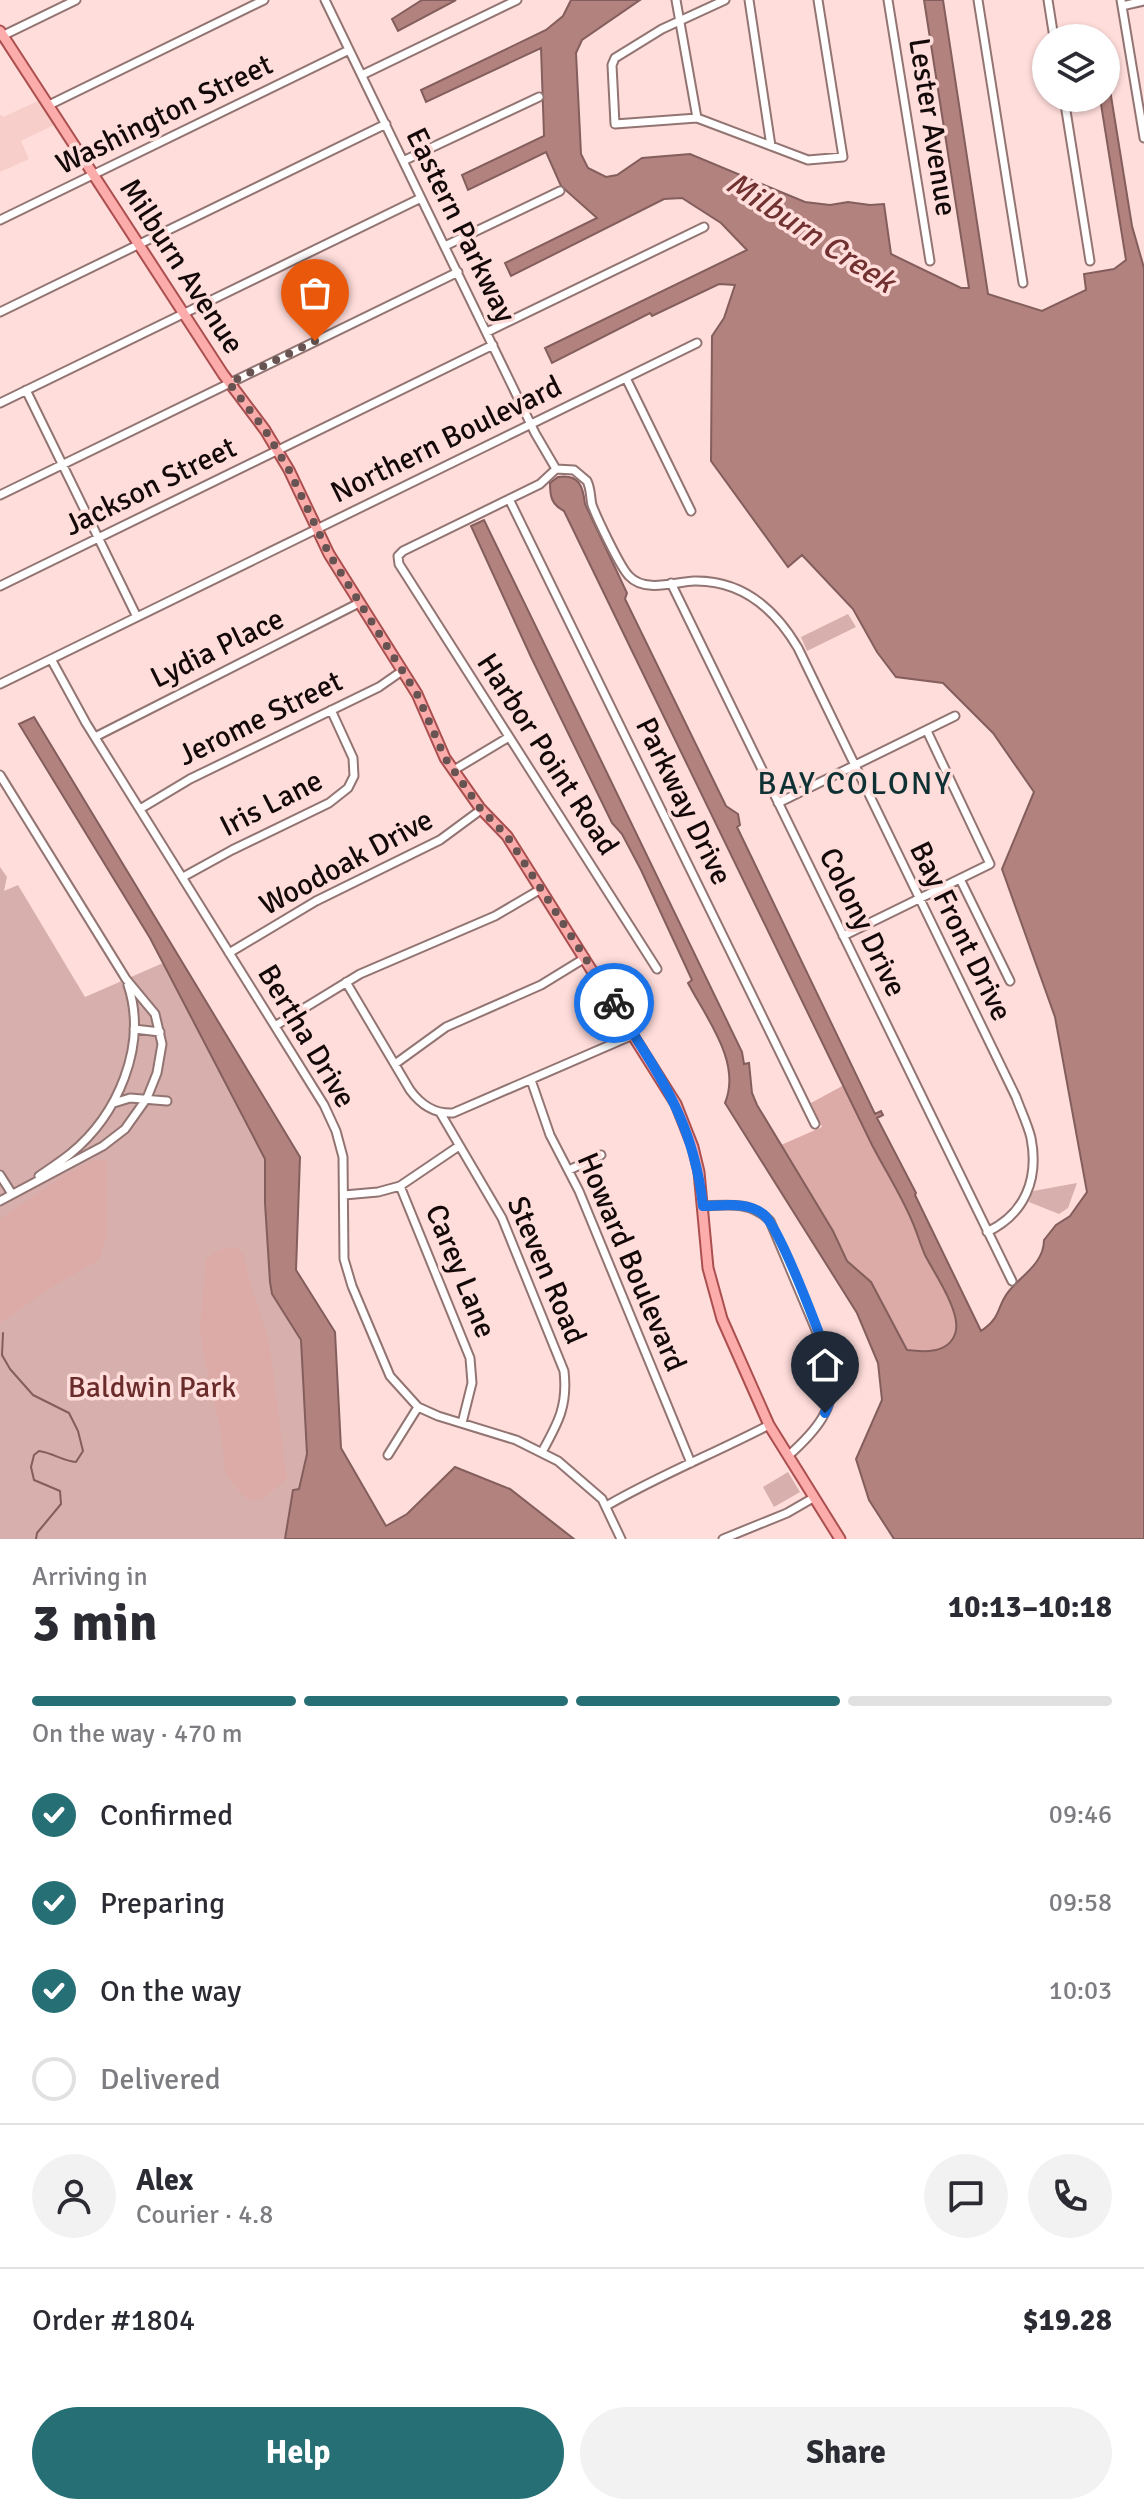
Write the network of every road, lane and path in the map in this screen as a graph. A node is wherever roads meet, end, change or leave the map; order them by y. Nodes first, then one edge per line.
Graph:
1 (76, 0) edge
2 (264, 0) edge
3 (325, 0) edge
4 (517, 0) edge
5 (676, 0) edge
6 (725, 0) edge
7 (749, 0) edge
8 (818, 0) edge
9 (888, 0) edge
10 (978, 0) edge
11 (1048, 0) edge
12 (1144, 1) edge
13 (1122, 3) edge
14 (681, 20) junction
15 (1052, 24) edge
16 (1, 35) edge
17 (349, 50) junction
18 (362, 75) junction
19 (539, 97) dead end
20 (49, 105) junction
21 (1066, 112) edge
22 (697, 118) junction
23 (386, 124) junction
24 (1144, 138) edge
25 (771, 146) junction
26 (403, 161) junction
27 (94, 174) junction
28 (560, 191) dead end
29 (421, 198) junction
30 (0, 220) edge
31 (704, 227) dead end
32 (140, 244) junction
33 (445, 246) junction
34 (930, 261) dead end
35 (1090, 261) dead end
36 (458, 272) junction
37 (1023, 283) dead end
38 (0, 312) edge
39 (184, 313) junction
40 (487, 332) junction
41 (697, 343) dead end
42 (493, 345) junction
43 (626, 378) junction
44 (229, 383) junction
45 (26, 390) junction
46 (0, 403) edge
47 (532, 424) junction
48 (278, 451) junction
49 (63, 464) junction
50 (556, 469) junction
51 (0, 495) edge
52 (509, 499) junction
53 (691, 511) dead end
54 (317, 529) junction
55 (99, 538) junction
56 (671, 583) junction
57 (0, 586) edge
58 (359, 603) junction
59 (137, 617) junction
60 (51, 659) junction
61 (402, 671) junction
62 (0, 684) edge
63 (331, 710) junction
64 (955, 716) dead end
65 (927, 731) junction
66 (95, 737) junction
67 (509, 737) junction
68 (854, 766) junction
69 (454, 770) junction
70 (0, 775) edge
71 (778, 803) junction
72 (140, 809) junction
73 (482, 809) junction
74 (183, 877) junction
75 (960, 879) junction
76 (541, 889) junction
77 (918, 899) junction
78 (843, 936) junction
79 (229, 953) junction
80 (585, 958) junction
81 (657, 969) dead end
82 (126, 979) junction
83 (1010, 981) dead end
84 (346, 982) junction
85 (275, 1026) junction
86 (134, 1029) junction
87 (160, 1032) junction
88 (633, 1035) junction
89 (395, 1064) junction
90 (531, 1080) junction
91 (147, 1098) junction
92 (167, 1101) dead end
93 (114, 1103) junction
94 (441, 1114) junction
95 (815, 1124) dead end
96 (459, 1146) junction
97 (601, 1155) dead end
98 (569, 1170) junction
99 (0, 1175) edge
100 (400, 1186) junction
101 (14, 1193) junction
102 (344, 1195) junction
103 (0, 1201) edge
104 (703, 1206) junction
105 (987, 1232) junction
106 (1012, 1281) dead end
107 (418, 1407) junction
108 (462, 1423) junction
109 (769, 1425) junction
110 (542, 1452) junction
111 (388, 1455) dead end
112 (788, 1456) junction
113 (691, 1463) junction
114 (813, 1498) junction
115 (608, 1505) junction
116 (621, 1539) edge
117 (723, 1539) edge
118 (840, 1539) edge

1 - 16 street
2 - 20 street
3 - 17 street, Eastern Parkway
4 - 18 street
5 - 14 street
6 - 14 street
7 - 25 street
8 - 25 street
9 - 34 street, Lester Avenue
10 - 37 street
11 - 15 street
12 - 13 street
13 - 24 street
14 - 22 street
14 - 22 street
16 - 20 main road, Milburn Avenue
17 - 18 street, Eastern Parkway
17 - 27 street, Washington Street
18 - 23 street, Eastern Parkway
19 - 26 street
20 - 27 main road, Milburn Avenue
21 - 35 street
22 - 25 street
23 - 26 street, Eastern Parkway
23 - 32 street
26 - 29 street, Eastern Parkway
27 - 30 street, Washington Street
27 - 32 main road, Milburn Avenue
28 - 33 street
29 - 33 street, Eastern Parkway
29 - 39 street
31 - 40 street
32 - 38 street
32 - 39 main road, Milburn Avenue
33 - 36 street, Eastern Parkway
36 - 40 street, Eastern Parkway
36 - 44 street
39 - 44 main road, Milburn Avenue
39 - 45 street
40 - 42 street, Eastern Parkway
41 - 43 street, Northern Boulevard
42 - 47 street, Eastern Parkway
42 - 48 street, Jackson Street
43 - 47 street, Northern Boulevard
43 - 53 street
44 - 48 main road, Milburn Avenue
44 - 49 street
45 - 46 street
45 - 49 street
47 - 50 street, Eastern Parkway
47 - 54 street, Northern Boulevard
48 - 54 main road, Milburn Avenue
48 - 55 street, Jackson Street
49 - 51 street
49 - 55 street
50 - 52 street
50 - 56 street, Bay Front Drive
52 - 67 street, Harbor Point Road
52 - 95 street, Parkway Drive
54 - 58 main road, Milburn Avenue
54 - 59 street, Northern Boulevard
55 - 57 street, Jackson Street
55 - 59 street
56 - 68 street, Bay Front Drive
56 - 71 street, Colony Drive
58 - 61 main road, Milburn Avenue
58 - 66 street, Lydia Place
59 - 60 street, Northern Boulevard
60 - 62 street, Northern Boulevard
60 - 66 street, Bertha Drive
61 - 63 street, Jerome Street
61 - 69 main road, Milburn Avenue
63 - 72 street, Jerome Street
63 - 74 street, Iris Lane
64 - 65 street
65 - 68 street
65 - 75 street
66 - 72 street, Bertha Drive
67 - 69 street
67 - 81 street, Harbor Point Road
68 - 71 street
68 - 77 street, Bay Front Drive
69 - 73 main road, Milburn Avenue
70 - 82 street
71 - 78 street, Colony Drive
72 - 74 street, Bertha Drive
73 - 76 main road, Milburn Avenue
73 - 79 street, Woodoak Drive
74 - 79 street, Bertha Drive
75 - 77 street
75 - 83 street
76 - 80 main road, Milburn Avenue
76 - 84 street
77 - 78 street
77 - 105 street, Bay Front Drive
78 - 105 street, Colony Drive
79 - 85 street, Bertha Drive
80 - 88 main road, Milburn Avenue
80 - 89 street
82 - 86 street
82 - 87 street
84 - 85 street
84 - 89 street
85 - 102 street, Bertha Drive
86 - 87 street
86 - 93 street
87 - 91 street
88 - 90 street
88 - 104 main road, Milburn Avenue
89 - 94 street
90 - 94 street
90 - 98 street, Howard Boulevard
91 - 92 street
91 - 93 street
91 - 101 street
93 - 101 street
94 - 96 street, Steven Road
96 - 100 street
96 - 110 street, Steven Road
97 - 98 street
98 - 113 street, Howard Boulevard
99 - 101 street
100 - 102 street
100 - 108 street, Carey Lane
101 - 103 street
102 - 107 street, Bertha Drive
104 - 109 main road, Milburn Avenue
104 - 112 street
105 - 106 street, Colony Drive
107 - 108 street, Bertha Drive
107 - 111 street
108 - 110 street, Bertha Drive
109 - 112 main road, Milburn Avenue
109 - 113 street
110 - 115 street, Bertha Drive
112 - 114 main road, Milburn Avenue
113 - 115 street
114 - 117 street
114 - 118 main road, Milburn Avenue
115 - 116 street, Bertha Drive

